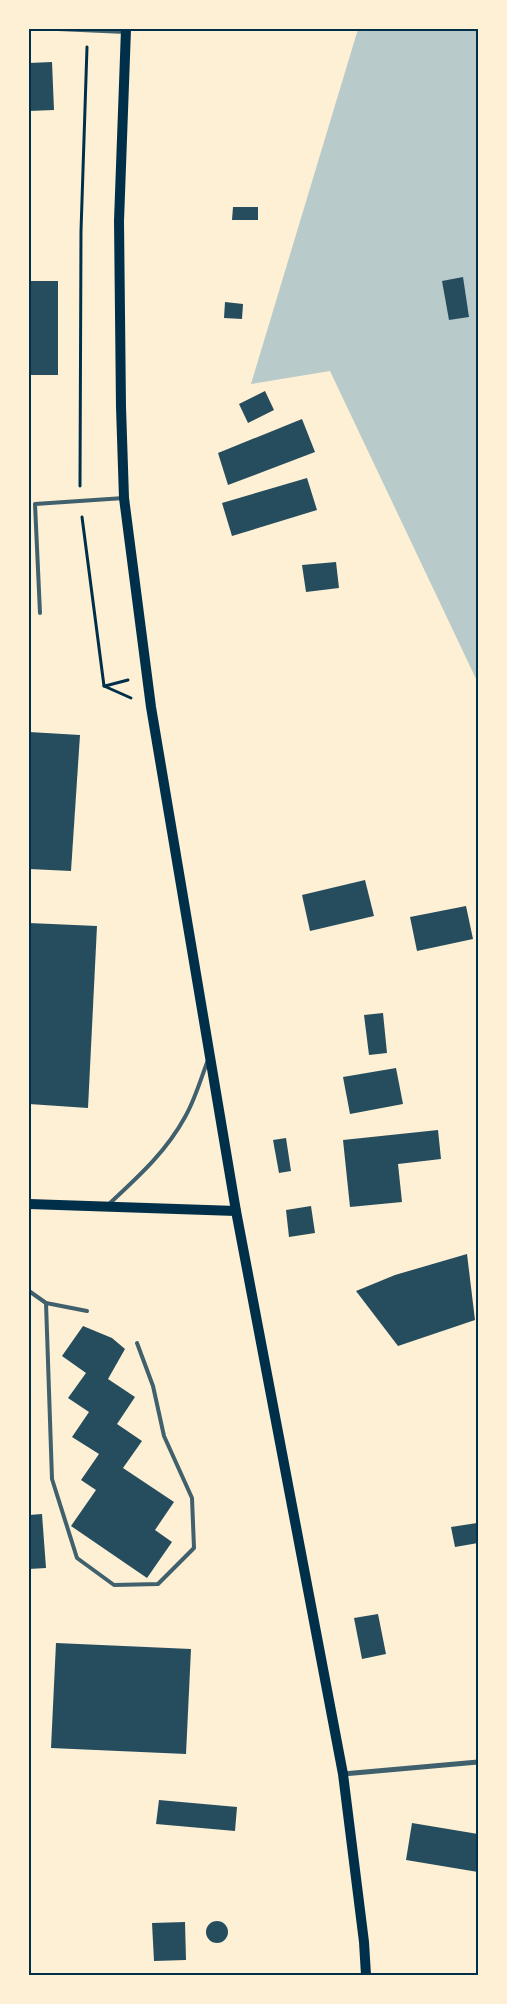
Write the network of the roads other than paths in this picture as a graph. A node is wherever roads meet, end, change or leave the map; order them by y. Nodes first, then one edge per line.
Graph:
1 (58, 29) edge
2 (88, 29) edge
3 (126, 30) edge
4 (124, 498) junction
5 (40, 613) dead end
6 (211, 1053) junction
7 (29, 1204) edge
8 (105, 1207) junction
9 (236, 1211) junction
10 (29, 1290) edge
11 (46, 1303) junction
12 (87, 1311) dead end
13 (137, 1343) dead end
14 (478, 1762) edge
15 (343, 1774) junction
16 (366, 1975) edge

1 - 2 lane
2 - 3 lane
3 - 4 main road
4 - 5 lane
4 - 6 main road
6 - 8 lane
6 - 9 main road
7 - 8 main road
8 - 9 main road
9 - 15 main road
10 - 11 lane
11 - 12 lane
11 - 13 lane
14 - 15 street
15 - 16 main road

